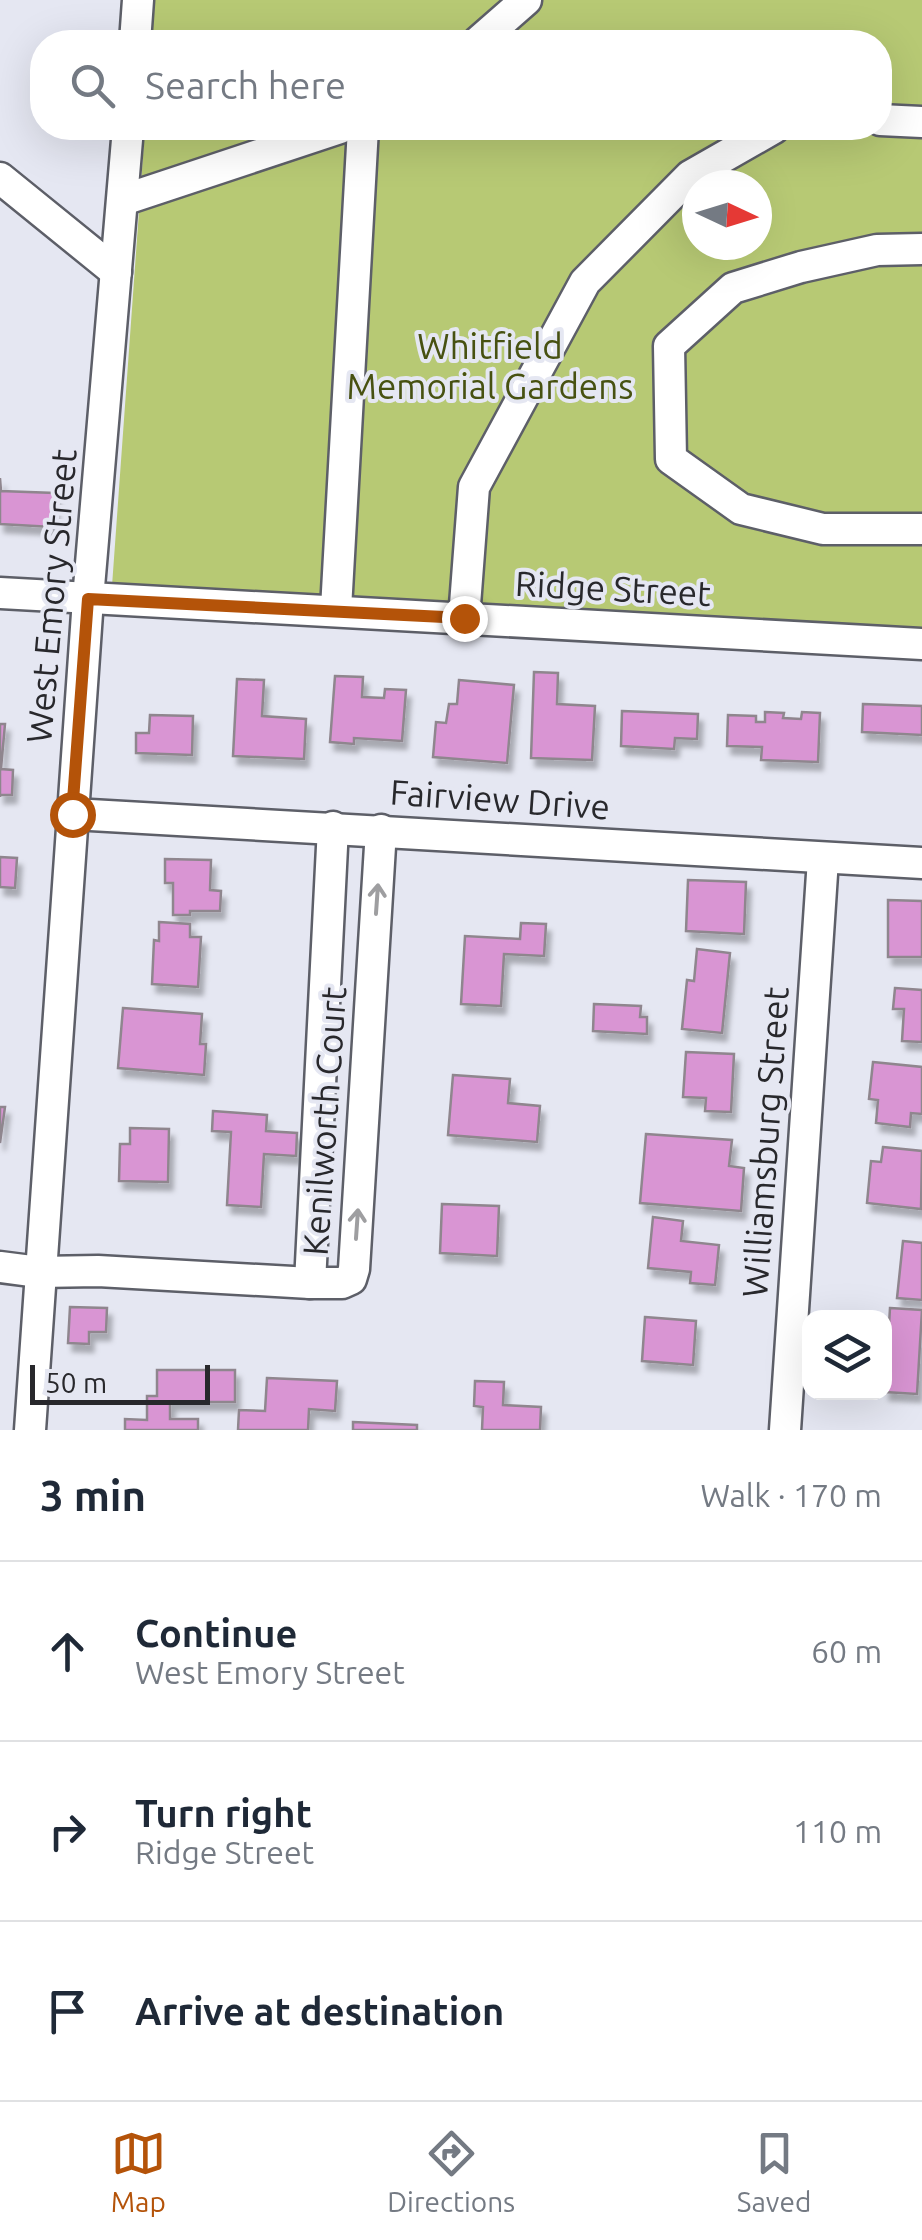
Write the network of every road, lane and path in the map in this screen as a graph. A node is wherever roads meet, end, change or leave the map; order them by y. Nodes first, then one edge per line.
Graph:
1 (138, 0) edge
2 (526, 0) edge
3 (136, 30) edge
4 (492, 30) edge
5 (892, 121) edge
6 (922, 122) edge
7 (127, 140) edge
8 (304, 140) edge
9 (362, 140) edge
10 (753, 140) edge
11 (0, 178) edge
12 (123, 200) junction
13 (922, 250) edge
14 (116, 272) junction
15 (922, 528) edge
16 (0, 593) edge
17 (88, 599) junction
18 (336, 610) junction
19 (464, 618) junction
20 (922, 644) edge
21 (72, 814) junction
22 (333, 827) junction
23 (382, 830) junction
24 (823, 859) junction
25 (922, 864) edge
26 (0, 1267) edge
27 (38, 1272) junction
28 (310, 1282) junction
29 (30, 1430) edge
30 (785, 1430) edge

1 - 3 street
2 - 4 street
5 - 6 street
7 - 12 street, West Emory Street
8 - 12 street
9 - 18 street
10 - 19 street
11 - 14 street
12 - 14 street, West Emory Street
13 - 15 street
14 - 17 street, West Emory Street
16 - 17 street, Ridge Street
17 - 18 street, Ridge Street
17 - 21 street, West Emory Street
18 - 19 street, Ridge Street
19 - 20 street, Ridge Street
21 - 22 street, Fairview Drive
21 - 27 street, West Emory Street
22 - 23 street, Fairview Drive
22 - 28 street, Kenilworth Court
23 - 24 street, Fairview Drive
28 -> 23 street, Kenilworth Court
24 - 25 street, Fairview Drive
24 - 30 street, Williamsburg Street
26 - 27 street
27 - 28 street
27 - 29 street, West Emory Street

